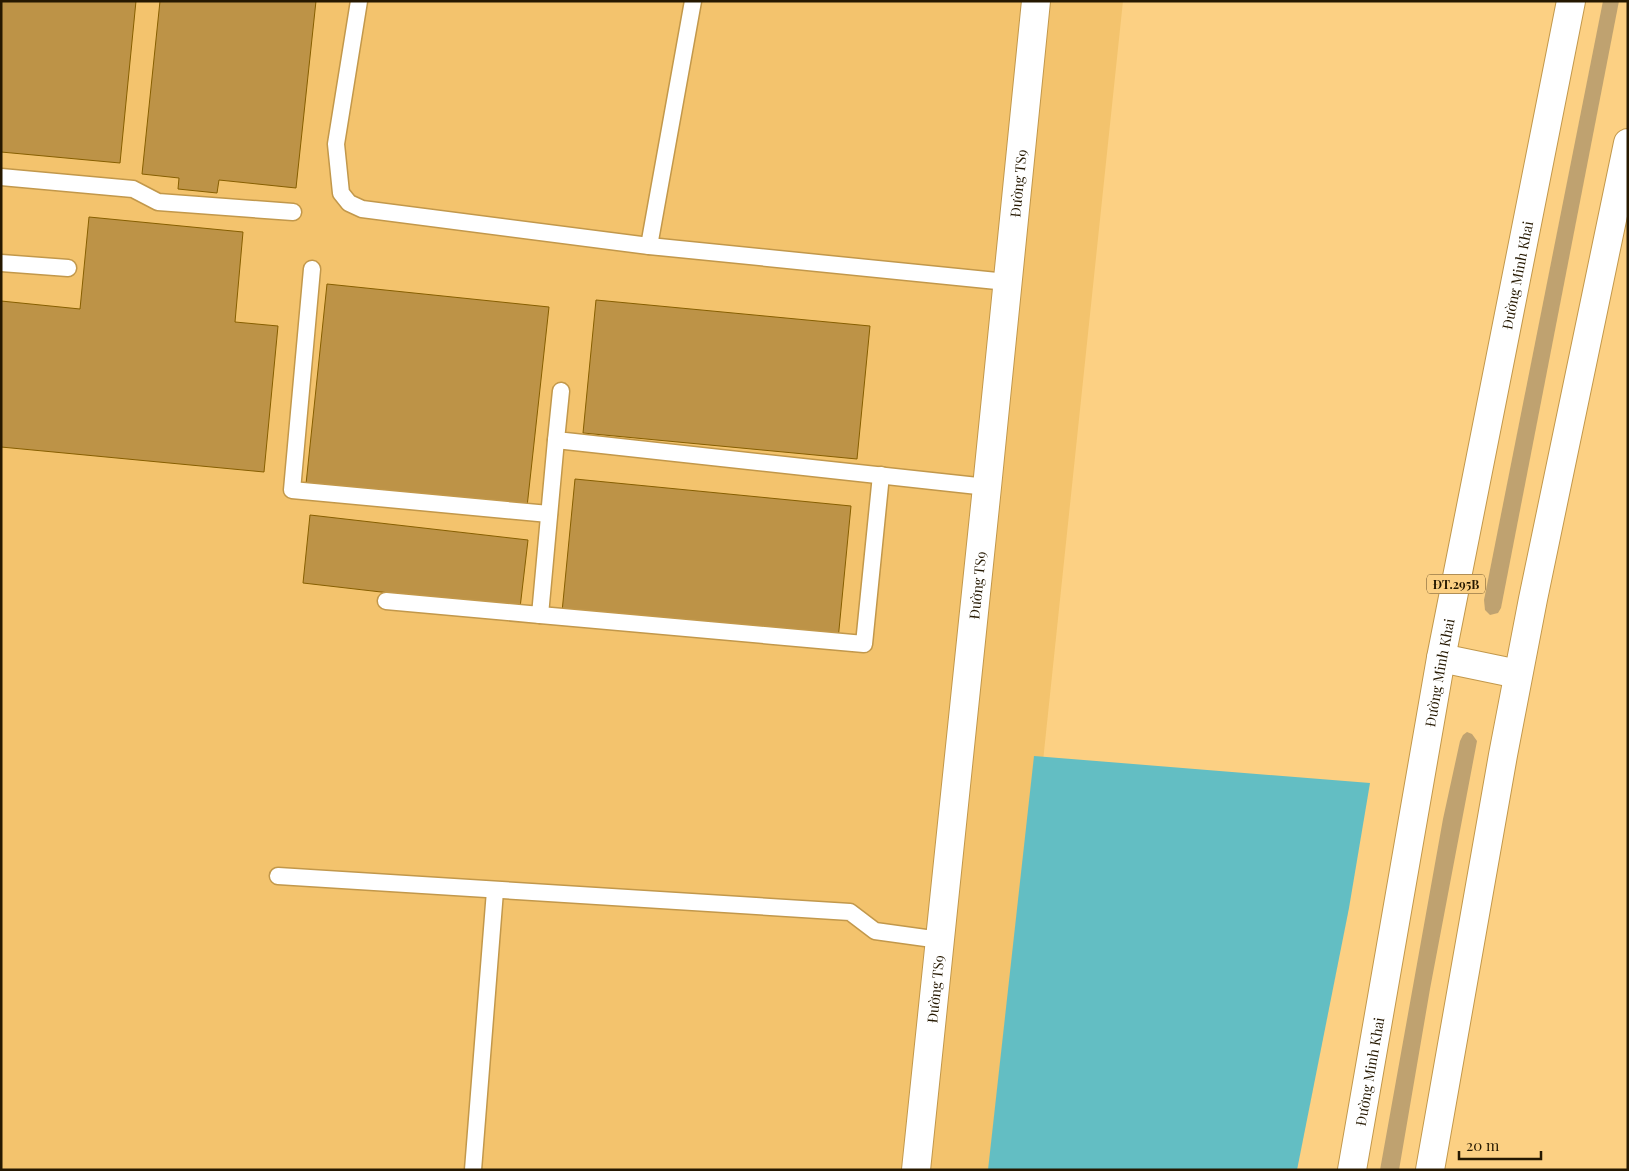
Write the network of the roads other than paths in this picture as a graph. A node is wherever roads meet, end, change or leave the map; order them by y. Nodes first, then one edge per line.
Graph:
1 (359, 1) edge
2 (693, 1) edge
3 (1036, 1) edge
4 (1572, 1) edge
5 (1628, 144) edge
6 (1, 177) edge
7 (293, 212) dead end
8 (649, 246) junction
9 (1, 263) edge
10 (68, 268) dead end
11 (312, 269) dead end
12 (1007, 282) junction
13 (562, 391) dead end
14 (556, 440) junction
15 (881, 475) junction
16 (987, 487) junction
17 (549, 514) junction
18 (386, 601) dead end
19 (540, 614) junction
20 (1441, 658) junction
21 (1518, 674) junction
22 (278, 876) dead end
23 (495, 890) junction
24 (940, 940) junction
25 (473, 1170) edge
26 (916, 1170) edge
27 (1352, 1170) edge
28 (1430, 1170) edge

1 - 8 lane
2 - 8 lane
3 - 12 main road, Đường TS9
4 - 20 main road, Đường Minh Khai / ĐT.295B
5 - 21 main road
6 - 7 lane
8 - 12 lane
9 - 10 lane
11 - 17 lane
12 - 16 main road, Đường TS9
13 - 14 lane
14 - 15 lane
14 - 17 lane
15 - 16 lane
15 - 19 lane
16 - 24 main road, Đường TS9
17 - 19 lane
18 - 19 lane
20 - 21 main road
20 - 27 main road, Đường Minh Khai / ĐT.295B
21 - 28 main road
22 - 23 lane
23 - 24 lane
23 - 25 lane
24 - 26 main road, Đường TS9

